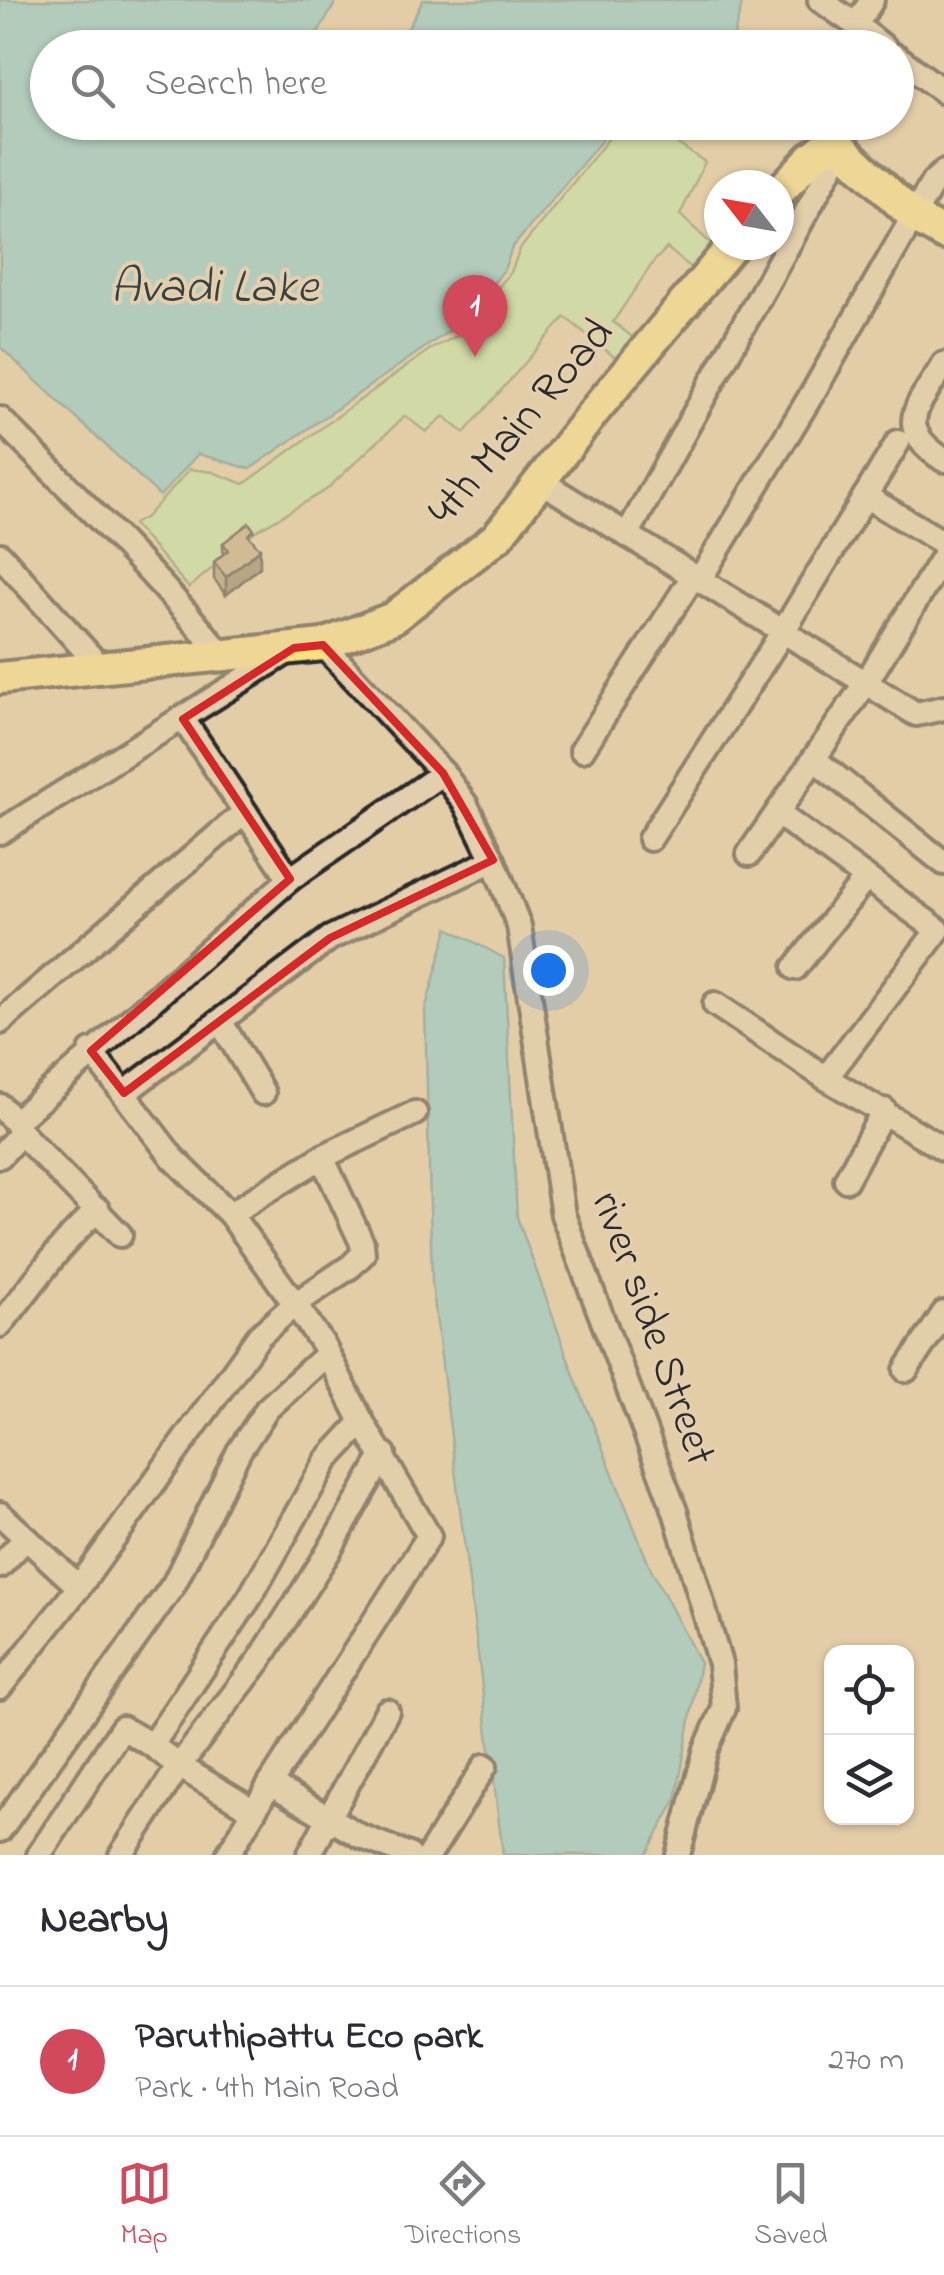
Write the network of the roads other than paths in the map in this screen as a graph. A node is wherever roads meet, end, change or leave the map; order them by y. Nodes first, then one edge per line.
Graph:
1 (820, 0) edge
2 (872, 0) edge
3 (856, 26) junction
4 (861, 30) edge
5 (914, 70) edge
6 (944, 92) edge
7 (842, 148) junction
8 (944, 172) edge
9 (794, 176) edge
10 (914, 217) junction
11 (944, 234) edge
12 (720, 260) edge
13 (944, 364) edge
14 (0, 419) edge
15 (898, 442) dead end
16 (944, 460) edge
17 (542, 482) junction
18 (865, 496) junction
19 (628, 534) junction
20 (944, 542) edge
21 (944, 555) edge
22 (0, 556) edge
23 (697, 577) junction
24 (784, 630) junction
25 (309, 646) junction
26 (222, 655) junction
27 (100, 667) junction
28 (0, 678) edge
29 (867, 681) junction
30 (944, 708) edge
31 (183, 720) junction
32 (582, 750) dead end
33 (814, 759) junction
34 (443, 773) junction
35 (244, 812) junction
36 (777, 812) junction
37 (0, 832) edge
38 (650, 839) dead end
39 (749, 854) dead end
40 (493, 860) junction
41 (944, 863) edge
42 (866, 878) junction
43 (290, 879) junction
44 (794, 968) dead end
45 (715, 1004) dead end
46 (220, 1021) junction
47 (0, 1022) edge
48 (91, 1051) junction
49 (826, 1078) junction
50 (124, 1092) junction
51 (263, 1093) dead end
52 (884, 1110) junction
53 (415, 1113) dead end
54 (12, 1120) edge
55 (944, 1148) edge
56 (0, 1156) edge
57 (322, 1157) junction
58 (846, 1180) dead end
59 (98, 1210) junction
60 (230, 1214) junction
61 (120, 1235) dead end
62 (296, 1304) junction
63 (944, 1313) edge
64 (0, 1324) edge
65 (936, 1341) edge
66 (328, 1354) junction
67 (906, 1370) dead end
68 (362, 1422) junction
69 (384, 1454) junction
70 (0, 1514) edge
71 (26, 1538) junction
72 (0, 1566) edge
73 (79, 1587) junction
74 (0, 1687) edge
75 (86, 1704) junction
76 (387, 1711) dead end
77 (122, 1728) junction
78 (152, 1746) junction
79 (179, 1766) junction
80 (484, 1766) dead end
81 (270, 1784) junction
82 (254, 1811) junction
83 (331, 1820) junction
84 (0, 1830) edge
85 (39, 1855) edge
86 (121, 1855) edge
87 (228, 1855) edge
88 (309, 1855) edge
89 (409, 1855) edge
90 (430, 1855) edge
91 (678, 1855) edge

1 - 3 street
2 - 3 street
3 - 4 street
5 - 6 street
7 - 9 main road
7 - 10 main road
7 - 19 street
8 - 10 street
10 - 11 main road
10 - 23 street
12 - 17 main road, 4th Main Road
13 - 16 street
14 - 26 street
15 - 18 street
17 - 19 street
17 - 25 main road, 4th Main Road
18 - 20 street
18 - 24 street
19 - 23 street
21 - 29 street
22 - 27 street
23 - 24 street
23 - 32 street
24 - 29 street
24 - 38 street
25 - 26 main road, 4th Main Road
25 - 31 street
25 - 34 street, river side Street
26 - 27 main road, 4th Main Road
27 - 28 main road, 4th Main Road
29 - 30 street
29 - 33 street
31 - 35 street
31 - 37 street
33 - 36 street
33 - 41 street
34 - 40 street, river side Street
34 - 43 street
35 - 43 street
35 - 47 street
36 - 39 street
36 - 42 street
40 - 46 street
40 - 91 street, river side Street
42 - 44 street
42 - 49 street
43 - 48 street
45 - 49 street
46 - 50 street
46 - 51 street
48 - 50 street
48 - 54 street
49 - 52 street
50 - 60 street
52 - 55 street
52 - 58 street
53 - 57 street
54 - 56 street
54 - 59 street
57 - 60 street
57 - 62 street
59 - 61 street
59 - 64 street
60 - 62 street
62 - 66 street
62 - 73 street
63 - 65 street
65 - 67 street
66 - 68 street
66 - 75 street
68 - 69 street
68 - 78 street
69 - 79 street
69 - 81 street
70 - 71 street
71 - 72 street
71 - 73 street
73 - 74 street
75 - 77 street
75 - 84 street
76 - 83 street
77 - 78 street
77 - 85 street
78 - 79 street
79 - 82 street
79 - 86 street
80 - 90 street
81 - 82 street
81 - 83 street
82 - 87 street
83 - 88 street
83 - 89 street

